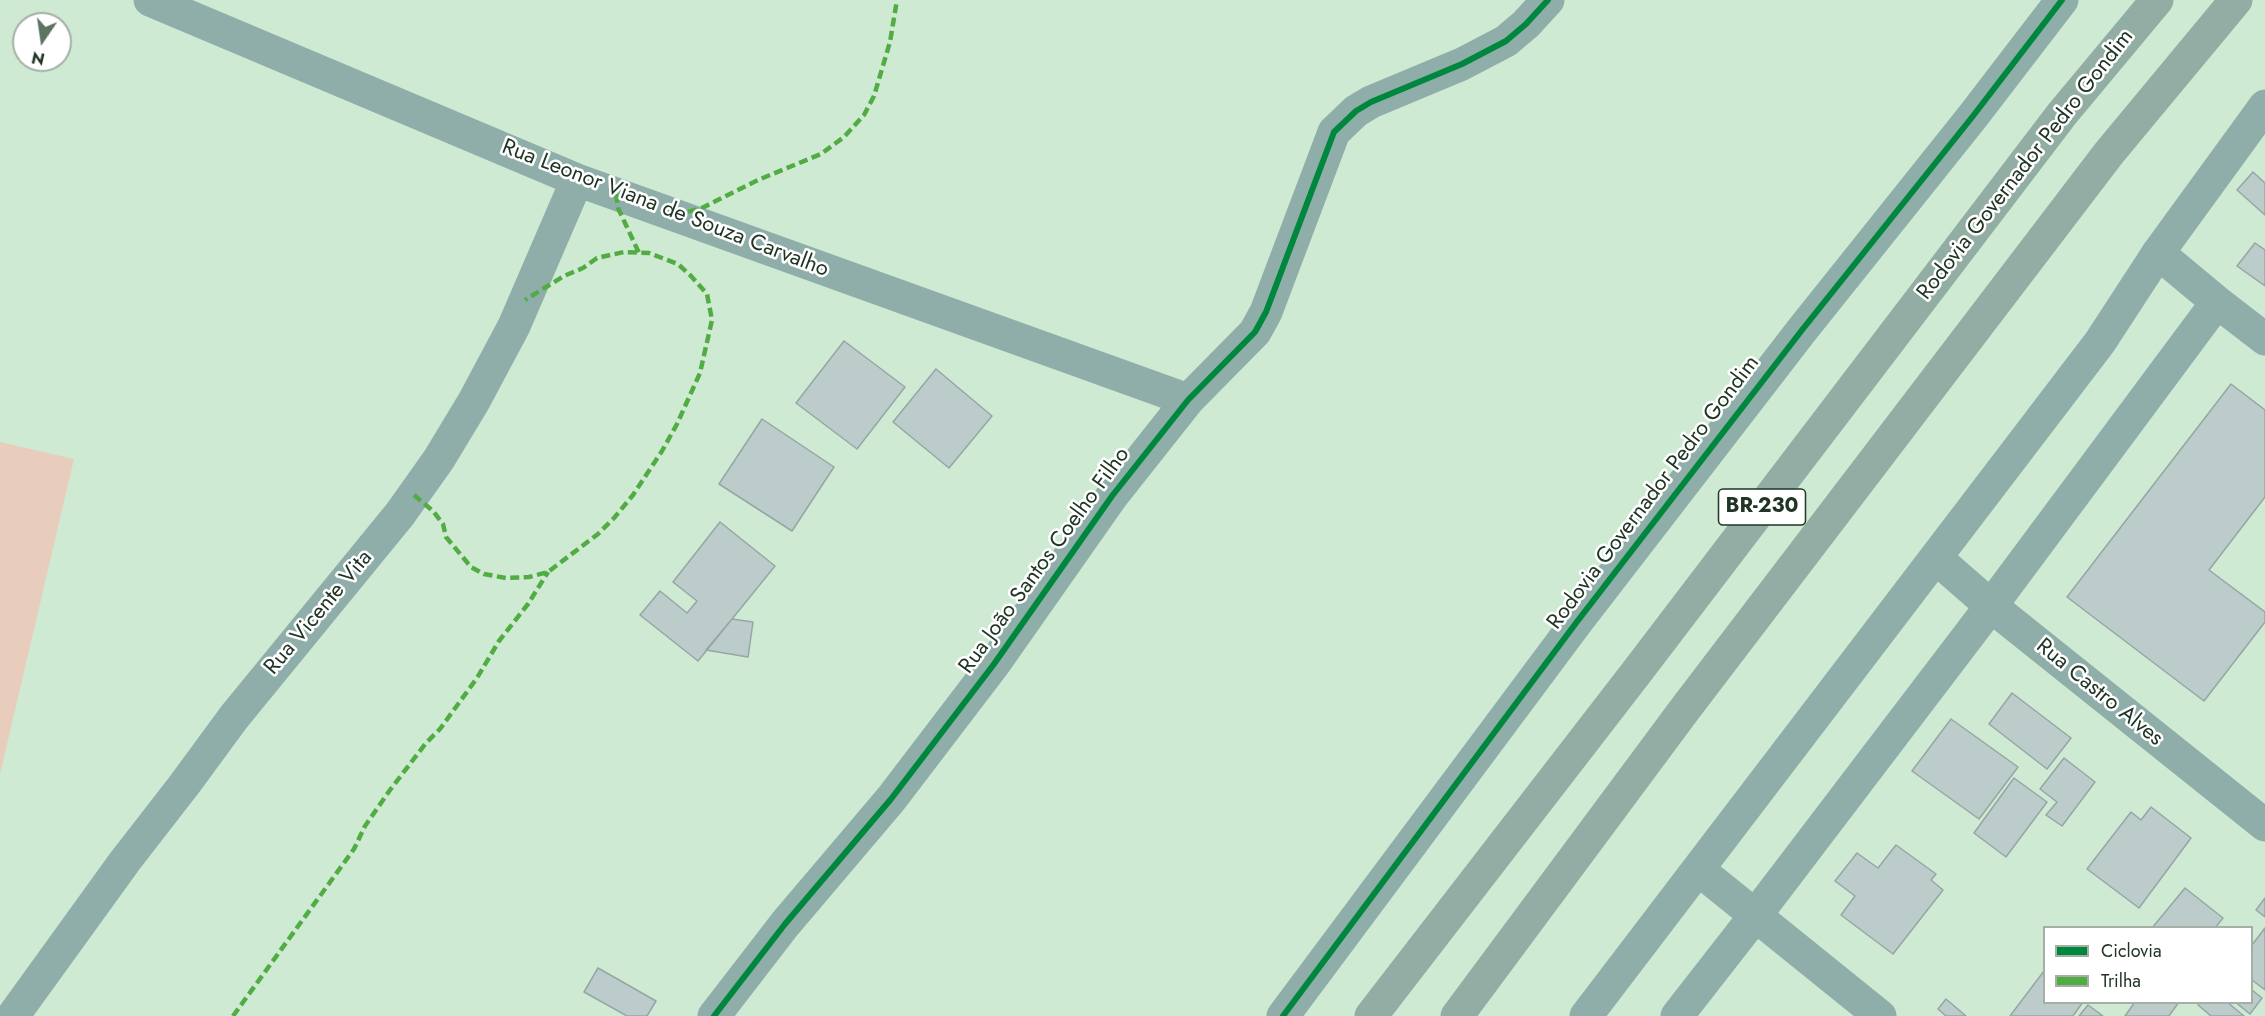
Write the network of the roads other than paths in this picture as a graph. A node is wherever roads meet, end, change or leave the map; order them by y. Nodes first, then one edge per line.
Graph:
1 (150, 0) edge
2 (1548, 0) edge
3 (2062, 0) edge
4 (2157, 0) edge
5 (2236, 0) edge
6 (2265, 106) edge
7 (577, 180) junction
8 (2158, 253) junction
9 (2217, 303) junction
10 (2265, 339) edge
11 (1188, 400) junction
12 (1936, 558) junction
13 (1991, 606) junction
14 (2265, 825) edge
15 (1699, 870) junction
16 (1755, 916) junction
17 (13, 1016) edge
18 (714, 1016) edge
19 (1283, 1016) edge
20 (1371, 1016) edge
21 (1457, 1016) edge
22 (1586, 1016) edge
23 (1677, 1016) edge
24 (1880, 1016) edge

1 - 7 street, Rua Leonor Viana de Souza Carvalho
2 - 11 street, Rua João Santos Coelho Filho
3 - 19 street, Rodovia Governador Pedro Gondim / BR-230
4 - 20 highway, Rodovia Governador Pedro Gondim / BR-230
5 - 21 highway, BR-230
6 - 8 street
7 - 11 street, Rua Leonor Viana de Souza Carvalho
7 - 17 street, Rua Vicente Vita
8 - 9 street
8 - 12 street
9 - 10 street
9 - 13 street
11 - 18 street, Rua João Santos Coelho Filho
12 - 13 street, Rua Castro Alves
12 - 15 street
13 - 14 street, Rua Castro Alves
13 - 16 street
15 - 16 street
15 - 22 street
16 - 23 street
16 - 24 street

